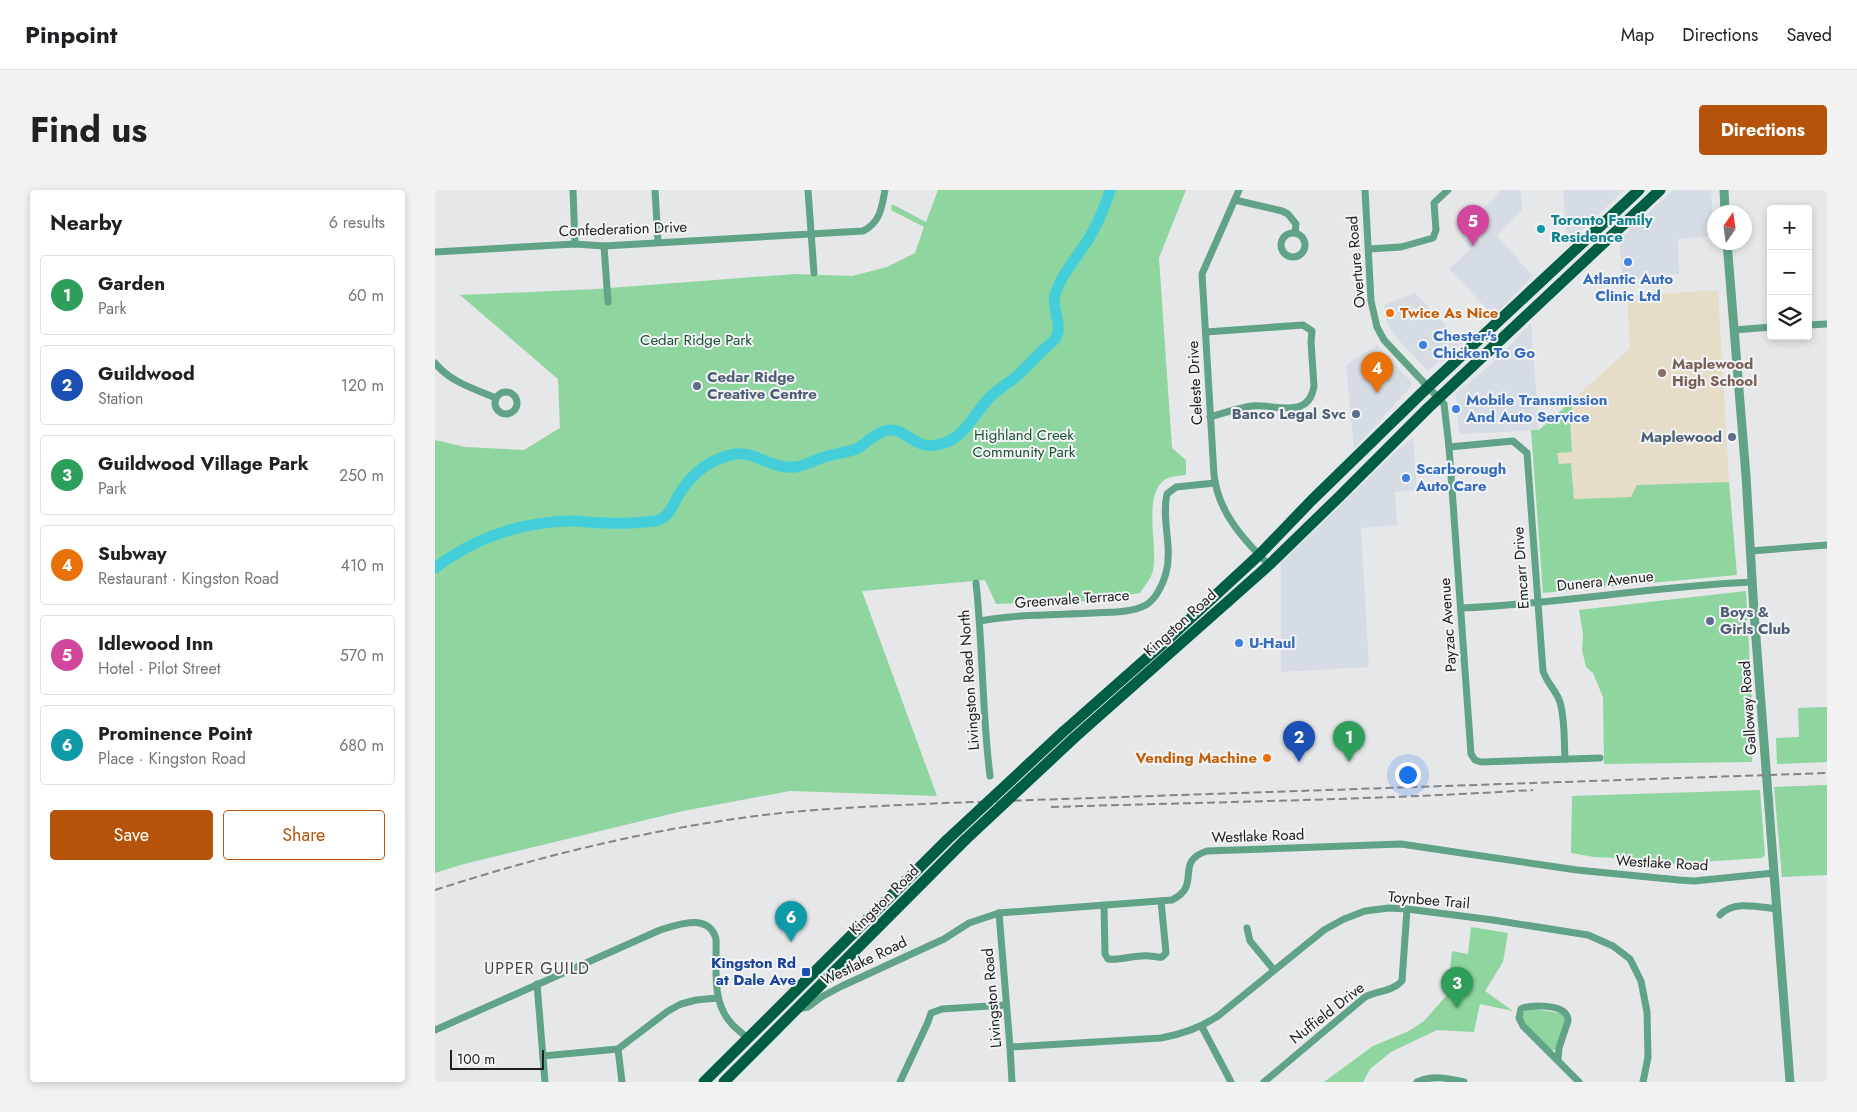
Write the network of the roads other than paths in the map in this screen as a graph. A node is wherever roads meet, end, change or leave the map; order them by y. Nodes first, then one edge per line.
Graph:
1 (573, 190) edge
2 (655, 190) edge
3 (808, 190) edge
4 (885, 190) edge
5 (1239, 190) edge
6 (1365, 190) edge
7 (1448, 190) edge
8 (1639, 190) edge
9 (1661, 190) edge
10 (1724, 190) edge
11 (1235, 200) junction
12 (1725, 205) edge
13 (1295, 233) dead end
14 (812, 235) junction
15 (659, 242) junction
16 (575, 244) junction
17 (604, 246) junction
18 (1369, 249) junction
19 (1728, 250) edge
20 (435, 252) edge
21 (814, 273) dead end
22 (608, 302) dead end
23 (1827, 324) edge
24 (1812, 325) edge
25 (1767, 327) edge
26 (1734, 330) junction
27 (1206, 332) junction
28 (435, 363) edge
29 (1428, 387) junction
30 (1439, 397) junction
31 (496, 398) dead end
32 (1211, 416) junction
33 (1449, 447) junction
34 (1215, 483) junction
35 (1827, 545) edge
36 (1750, 551) junction
37 (1259, 555) junction
38 (1269, 565) junction
39 (1752, 582) junction
40 (975, 583) dead end
41 (1537, 602) junction
42 (1461, 608) junction
43 (980, 621) junction
44 (1600, 758) dead end
45 (1565, 759) junction
46 (990, 776) dead end
47 (1774, 873) junction
48 (1161, 902) junction
49 (1104, 905) junction
50 (1407, 909) junction
51 (1777, 909) junction
52 (999, 913) junction
53 (1720, 915) dead end
54 (1247, 928) dead end
55 (1274, 970) junction
56 (537, 984) junction
57 (718, 998) junction
58 (1006, 1004) junction
59 (795, 1010) junction
60 (1202, 1026) junction
61 (435, 1030) edge
62 (749, 1039) junction
63 (1011, 1046) junction
64 (618, 1049) junction
65 (543, 1056) junction
66 (1558, 1060) junction
67 (545, 1082) edge
68 (622, 1082) edge
69 (704, 1082) edge
70 (723, 1082) edge
71 (900, 1082) edge
72 (1012, 1082) edge
73 (1231, 1082) edge
74 (1264, 1082) edge
75 (1417, 1082) edge
76 (1464, 1082) edge
77 (1579, 1082) edge
78 (1643, 1082) edge
79 (1790, 1082) edge

1 - 16 street
2 - 15 street
3 - 14 street
4 - 14 street, Confederation Drive
5 - 11 street, Celeste Drive
6 - 18 street, Overture Road
7 - 18 street
8 - 29 main road, Kingston Road
9 - 30 main road, Kingston Road
10 - 12 street
11 - 13 street
11 - 27 street, Celeste Drive
14 - 15 street, Confederation Drive
14 - 21 street
15 - 17 street, Confederation Drive
16 - 17 street, Confederation Drive
16 - 20 street, Confederation Drive
17 - 22 street
18 - 29 street, Overture Road
19 - 26 street, Galloway Road
23 - 24 street
25 - 26 street
26 - 36 street, Galloway Road
27 - 32 street, Celeste Drive
27 - 32 street
28 - 31 street
29 - 30 street, Overture Road
29 - 37 main road, Kingston Road
30 - 33 street, Payzac Avenue
30 - 38 main road, Kingston Road
32 - 34 street, Celeste Drive
33 - 41 street, Emcarr Drive
33 - 42 street, Payzac Avenue
34 - 37 street, Celeste Drive
34 - 43 street, Greenvale Terrace
35 - 36 street
36 - 39 street, Galloway Road
37 - 38 street, Celeste Drive
37 - 62 main road, Kingston Road, bridge
38 - 59 main road, Kingston Road, bridge
39 - 41 street, Dunera Avenue
39 - 47 street, Galloway Road
40 - 43 street, Livingston Road North
41 - 42 street, Dunera Avenue
41 - 45 street, Emcarr Drive
42 - 45 street, Payzac Avenue
43 - 46 street, Livingston Road North
44 - 45 street
47 - 48 street, Westlake Road
47 - 51 street, Galloway Road
48 - 49 street, Westlake Road
48 - 49 street
49 - 52 street, Westlake Road
50 - 55 street, Toynbee Trail
50 - 74 street, Nuffield Drive
50 - 78 street, Toynbee Trail
51 - 53 street
51 - 79 street, Galloway Road
52 - 58 street, Livingston Road
52 - 59 street, Westlake Road
54 - 55 street
55 - 60 street, Toynbee Trail
56 - 57 street
56 - 61 street
56 - 65 street
57 - 62 street
57 - 64 street
58 - 63 street, Livingston Road
58 - 71 street
59 - 70 main road, Kingston Road
60 - 63 street, Toynbee Trail
60 - 73 street
62 - 69 main road, Kingston Road
63 - 72 street, Livingston Road
64 - 65 street
64 - 68 street
65 - 67 street
66 - 66 street
66 - 77 street
75 - 76 street

